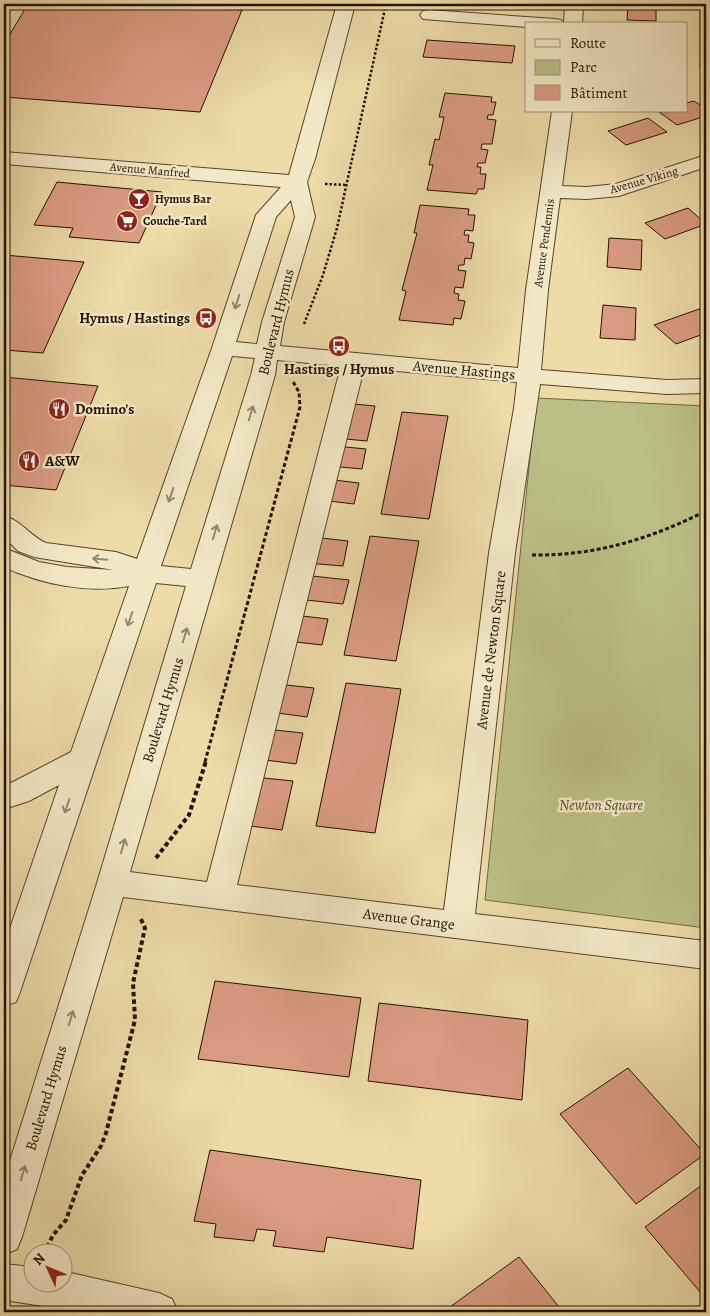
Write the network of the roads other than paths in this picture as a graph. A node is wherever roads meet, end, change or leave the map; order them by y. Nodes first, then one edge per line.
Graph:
1 (346, 4) edge
2 (574, 4) edge
3 (429, 15) dead end
4 (526, 22) edge
5 (573, 22) edge
6 (562, 112) edge
7 (4, 158) edge
8 (706, 161) edge
9 (297, 182) junction
10 (551, 192) junction
11 (223, 348) junction
12 (267, 352) junction
13 (354, 360) junction
14 (529, 376) junction
15 (706, 386) edge
16 (4, 525) edge
17 (4, 558) edge
18 (146, 573) junction
19 (201, 578) junction
20 (82, 759) junction
21 (4, 797) edge
22 (112, 882) junction
23 (219, 895) junction
24 (458, 925) junction
25 (706, 955) edge
26 (4, 992) edge
27 (4, 1237) edge
28 (4, 1282) edge
29 (159, 1312) edge

1 - 9 street, Boulevard Hymus
2 - 5 street
3 - 4 street
6 - 10 street, Avenue Pendennis
7 - 9 street, Avenue Manfred
8 - 10 street, Avenue Viking
9 -> 11 street, Boulevard Hymus
9 - 12 street, Boulevard Hymus
10 - 14 street, Avenue Pendennis
11 - 12 street, Avenue Hastings
11 -> 18 street, Boulevard Hymus
12 - 13 street, Avenue Hastings
19 -> 12 street, Boulevard Hymus
13 - 14 street, Avenue Hastings
13 - 23 street
14 - 15 street, Avenue Hastings
14 - 24 street, Avenue de Newton Square
18 -> 16 street
17 - 18 street
18 - 19 street
18 -> 20 street, Boulevard Hymus
22 -> 19 street, Boulevard Hymus
20 - 21 street
20 -> 26 street, Boulevard Hymus
22 - 23 street, Avenue Grange
27 -> 22 street, Boulevard Hymus
23 - 24 street, Avenue Grange
24 - 25 street, Avenue Grange
28 - 29 street

